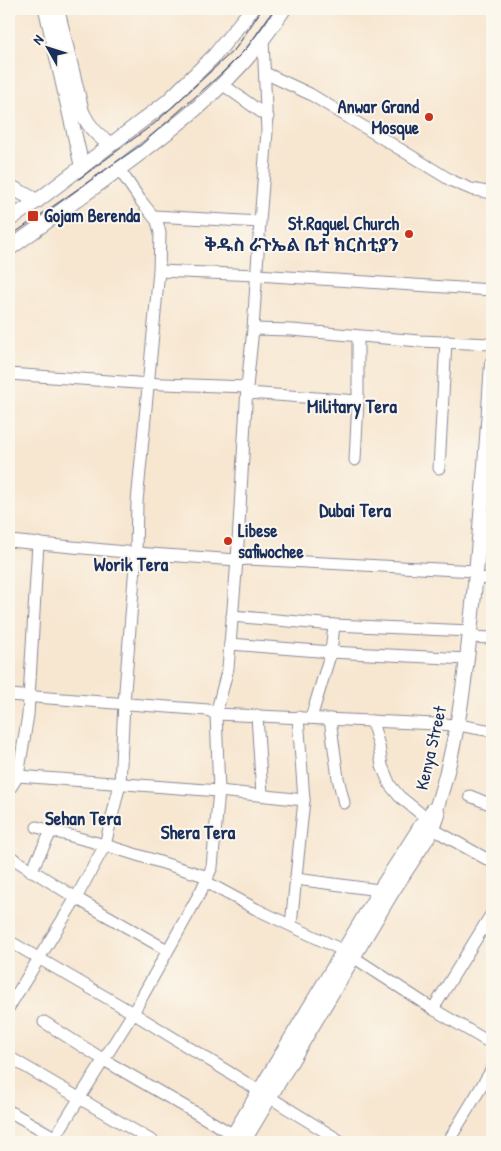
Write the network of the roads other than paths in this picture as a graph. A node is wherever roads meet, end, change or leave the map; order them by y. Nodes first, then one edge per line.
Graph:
1 (46, 9) edge
2 (57, 9) edge
3 (252, 9) edge
4 (284, 9) edge
5 (263, 40) junction
6 (265, 73) junction
7 (222, 84) junction
8 (268, 117) junction
9 (111, 144) junction
10 (82, 167) junction
11 (119, 169) junction
12 (9, 186) edge
13 (492, 193) edge
14 (37, 201) junction
15 (154, 216) junction
16 (9, 220) edge
17 (260, 222) junction
18 (9, 249) edge
19 (159, 271) junction
20 (257, 275) junction
21 (492, 290) edge
22 (253, 329) junction
23 (358, 337) junction
24 (446, 341) junction
25 (492, 344) edge
26 (492, 363) edge
27 (9, 374) edge
28 (149, 383) junction
29 (247, 390) junction
30 (358, 401) junction
31 (355, 460) dead end
32 (438, 468) dead end
33 (488, 475) edge
34 (9, 541) edge
35 (38, 543) junction
36 (136, 553) junction
37 (237, 560) junction
38 (476, 575) junction
39 (492, 579) edge
40 (232, 616) junction
41 (334, 625) junction
42 (470, 634) junction
43 (492, 638) edge
44 (230, 644) junction
45 (331, 652) junction
46 (467, 659) junction
47 (9, 695) edge
48 (28, 697) junction
49 (124, 703) junction
50 (216, 714) junction
51 (257, 715) junction
52 (298, 717) junction
53 (312, 718) junction
54 (330, 719) junction
55 (372, 720) junction
56 (458, 725) junction
57 (492, 731) edge
58 (18, 776) junction
59 (120, 784) junction
60 (9, 790) edge
61 (219, 791) junction
62 (262, 795) junction
63 (470, 796) dead end
64 (304, 800) junction
65 (344, 803) dead end
66 (492, 804) edge
67 (432, 818) junction
68 (37, 827) dead end
69 (52, 830) junction
70 (105, 845) junction
71 (9, 856) edge
72 (492, 862) edge
73 (31, 870) junction
74 (207, 879) junction
75 (296, 879) junction
76 (386, 891) junction
77 (76, 898) junction
78 (492, 913) edge
79 (291, 925) junction
80 (9, 941) edge
81 (167, 950) junction
82 (348, 954) junction
83 (38, 959) junction
84 (10, 1003) edge
85 (433, 1009) junction
86 (133, 1013) junction
87 (44, 1022) dead end
88 (492, 1044) edge
89 (9, 1057) edge
90 (104, 1060) junction
91 (492, 1069) edge
92 (265, 1094) junction
93 (79, 1099) junction
94 (9, 1111) edge
95 (239, 1140) edge
96 (56, 1141) edge
97 (154, 1142) edge
98 (342, 1142) edge
99 (448, 1142) edge

1 - 10 main road
2 - 9 main road
3 - 9 main road
4 - 5 main road
5 - 6 street
5 - 7 main road
6 - 8 street
6 - 13 street
7 - 8 street
7 - 11 main road
8 - 17 street
9 - 10 main road
10 - 14 main road
11 - 15 street
11 - 18 main road
12 - 14 main road
14 - 16 main road
15 - 17 street
15 - 19 street
17 - 20 street
19 - 20 street
19 - 28 street
20 - 21 street
20 - 22 street
22 - 23 street
22 - 29 street
23 - 24 street
23 - 30 street
24 - 25 street
24 - 32 street
26 - 33 main road, Kenya Street
27 - 28 street
28 - 29 street
28 - 36 street
29 - 30 street
29 - 37 street
30 - 31 street
33 - 38 main road, Kenya Street
34 - 35 street
35 - 36 street
35 - 48 street
36 - 37 street
36 - 49 street
37 - 38 street
37 - 40 street
38 - 39 street
38 - 42 main road, Kenya Street
40 - 41 street
40 - 44 street
41 - 42 street
41 - 45 street
42 - 43 street
42 - 46 main road, Kenya Street
44 - 45 street
44 - 50 street
45 - 46 street
45 - 53 street
46 - 56 main road, Kenya Street
47 - 48 street
48 - 49 street
48 - 58 street
49 - 50 street
49 - 59 street
50 - 51 street
50 - 61 street
51 - 52 street
51 - 62 street
52 - 53 street
52 - 64 street
53 - 54 street
54 - 55 street
54 - 65 street
55 - 56 street
55 - 67 street
56 - 57 street
56 - 67 main road, Kenya Street
58 - 59 street
58 - 60 street
59 - 61 street
59 - 70 street
61 - 62 street
61 - 74 street
62 - 64 street
63 - 66 street
64 - 75 street
67 - 72 street
67 - 76 main road, Kenya Street
68 - 69 street
69 - 70 street
69 - 73 street
70 - 74 street
70 - 77 street
71 - 73 street
73 - 77 street
74 - 79 street
74 - 81 street
75 - 76 street
75 - 79 street
76 - 82 main road, Kenya Street
77 - 81 street
77 - 83 street
78 - 85 street
79 - 82 street
80 - 83 street
81 - 86 street
82 - 85 street
82 - 92 main road
83 - 84 street
83 - 86 street
85 - 88 street
86 - 90 street
86 - 92 street
87 - 90 street
89 - 93 street
90 - 93 street
90 - 95 street
91 - 99 street
92 - 95 main road
92 - 98 street
93 - 96 street
93 - 97 street
94 - 96 street

